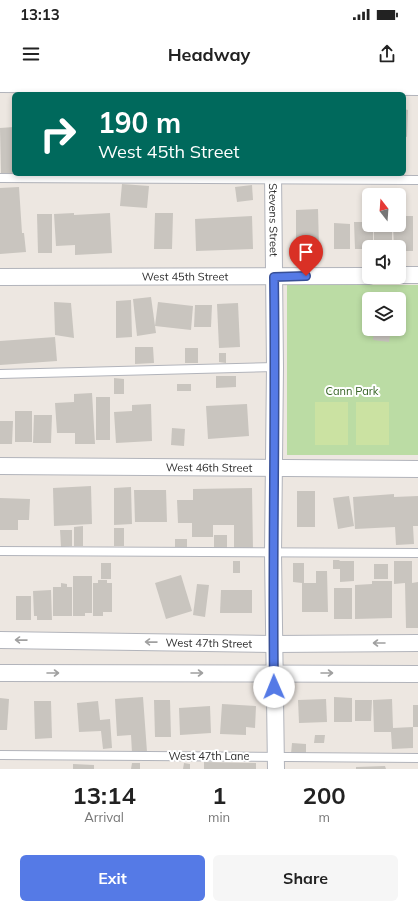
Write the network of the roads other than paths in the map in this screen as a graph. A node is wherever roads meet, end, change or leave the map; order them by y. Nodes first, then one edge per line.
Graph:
1 (0, 84) edge
2 (275, 87) edge
3 (418, 87) edge
4 (273, 177) edge
5 (0, 178) edge
6 (418, 180) edge
7 (406, 275) edge
8 (418, 275) edge
9 (362, 276) edge
10 (0, 277) edge
11 (274, 277) junction
12 (275, 367) junction
13 (0, 374) edge
14 (0, 466) edge
15 (274, 468) junction
16 (418, 469) edge
17 (0, 551) edge
18 (273, 553) junction
19 (418, 553) edge
20 (0, 640) edge
21 (418, 643) edge
22 (274, 644) junction
23 (0, 673) edge
24 (274, 673) junction
25 (418, 674) edge
26 (0, 756) edge
27 (418, 758) edge
28 (276, 763) edge

1 - 2 street
2 - 3 street
4 - 5 lane
4 - 6 lane
4 - 11 street, Stevens Street
7 - 8 street
9 - 11 street, West 45th Street
10 - 11 street, West 45th Street
11 - 12 street, Stevens Street
12 - 13 lane
12 - 15 street, Stevens Street
14 - 15 street, West 46th Street
15 - 16 street, West 46th Street
15 - 18 street, Stevens Street
17 - 18 lane
18 - 19 lane
18 - 22 street, Stevens Street
22 -> 20 street, West 47th Street
21 -> 22 street, West 47th Street
22 - 24 street, Stevens Street
23 -> 24 street
24 -> 25 street
24 - 28 street, Stevens Street
26 - 28 lane, West 47th Lane
27 - 28 lane, West 47th Lane

